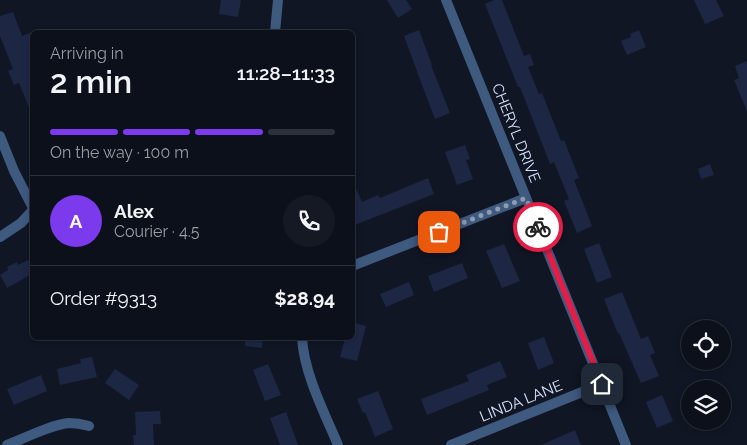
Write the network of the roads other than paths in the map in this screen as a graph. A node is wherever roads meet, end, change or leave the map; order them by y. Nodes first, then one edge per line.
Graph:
1 (278, 0) edge
2 (446, 0) edge
3 (275, 30) edge
4 (0, 136) edge
5 (526, 198) junction
6 (30, 202) edge
7 (30, 213) edge
8 (0, 237) edge
9 (355, 265) edge
10 (302, 340) edge
11 (602, 384) junction
12 (89, 426) dead end
13 (7, 445) edge
14 (338, 445) edge
15 (451, 445) edge
16 (626, 445) edge

1 - 3 street
2 - 5 street, CHERYL DRIVE
4 - 6 street
5 - 9 street
5 - 11 street, CHERYL DRIVE
7 - 8 street
10 - 14 street
11 - 15 street, LINDA LANE
11 - 16 street, CHERYL DRIVE
12 - 13 street

